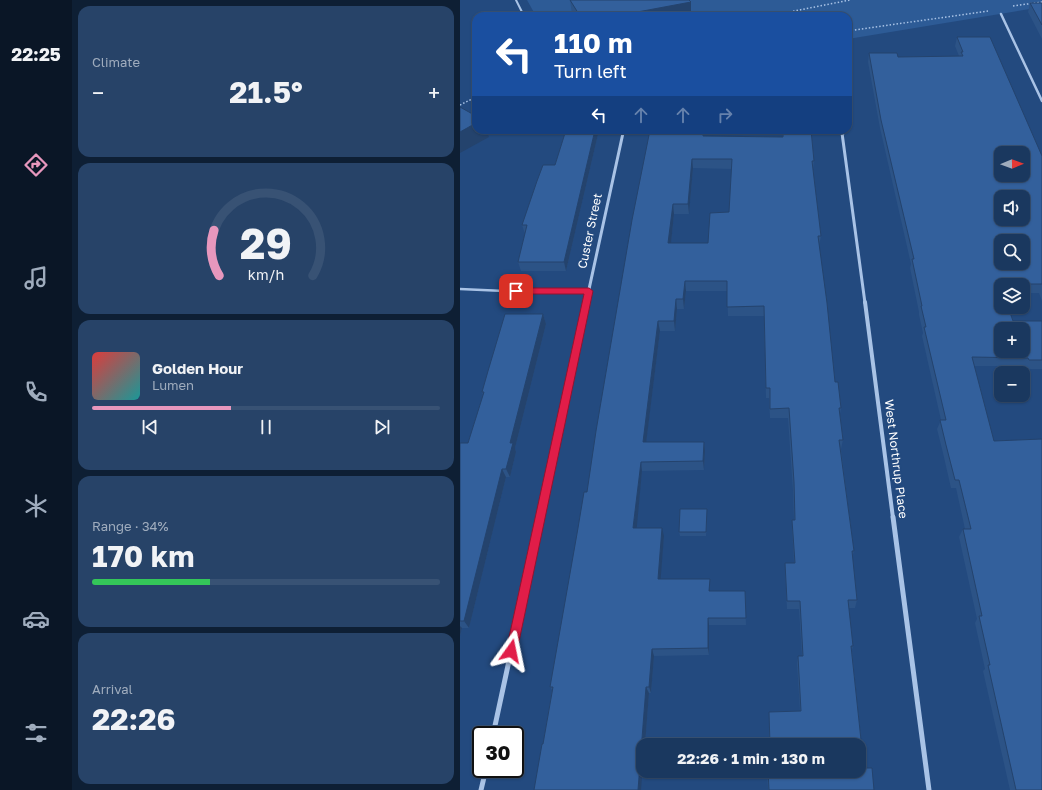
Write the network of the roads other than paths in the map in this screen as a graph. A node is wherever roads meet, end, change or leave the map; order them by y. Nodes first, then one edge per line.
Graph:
1 (516, 0) edge
2 (522, 12) edge
3 (1001, 14) dead end
4 (1042, 101) edge
5 (623, 134) edge
6 (843, 134) edge
7 (460, 288) edge
8 (589, 291) junction
9 (495, 726) edge
10 (484, 778) edge
11 (481, 790) edge
12 (929, 790) edge

1 - 2 lane
3 - 4 street
5 - 8 street, Custer Street
6 - 12 street, West Northrup Place
7 - 8 lane
8 - 9 street, Custer Street
10 - 11 street

